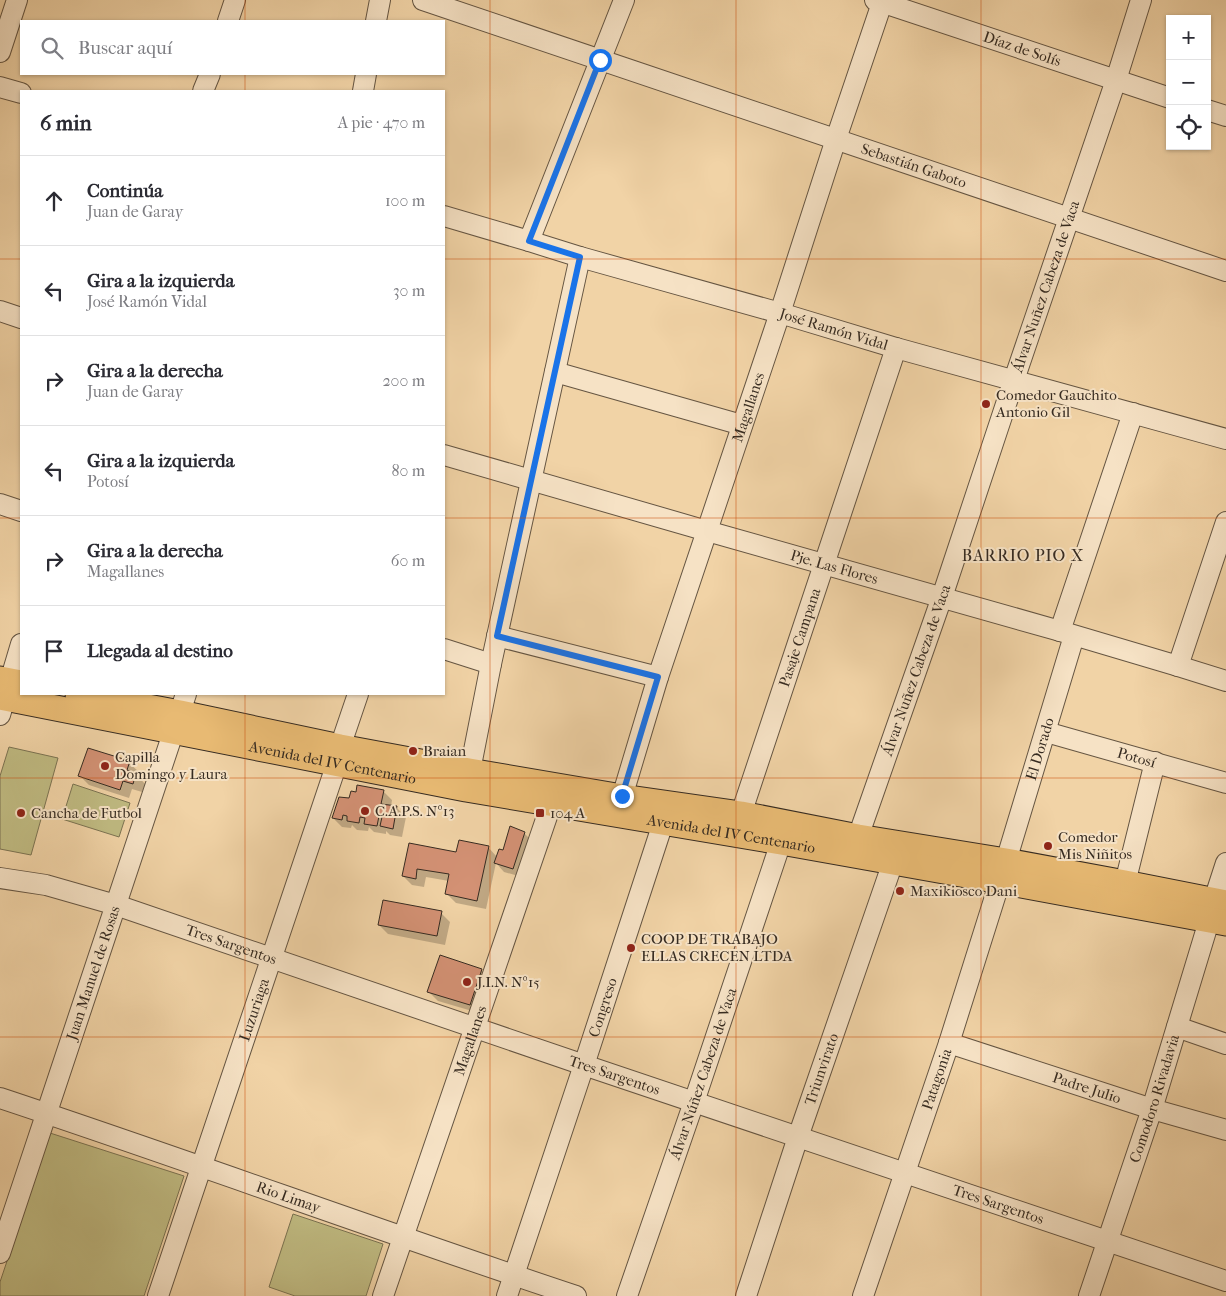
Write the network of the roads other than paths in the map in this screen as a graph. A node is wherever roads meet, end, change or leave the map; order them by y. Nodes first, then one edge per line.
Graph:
1 (18, 0) edge
2 (235, 0) edge
3 (380, 0) edge
4 (423, 0) edge
5 (624, 0) edge
6 (1142, 0) edge
7 (880, 1) edge
8 (228, 20) edge
9 (376, 20) edge
10 (0, 52) edge
11 (600, 60) junction
12 (210, 75) edge
13 (366, 75) edge
14 (1116, 80) junction
15 (0, 87) edge
16 (204, 90) edge
17 (363, 90) edge
18 (20, 93) edge
19 (1166, 97) edge
20 (1211, 111) edge
21 (1226, 116) edge
22 (836, 139) junction
23 (445, 216) edge
24 (1069, 218) junction
25 (529, 241) junction
26 (580, 257) junction
27 (1226, 271) edge
28 (0, 311) edge
29 (780, 313) junction
30 (20, 318) edge
31 (896, 348) junction
32 (555, 372) junction
33 (1014, 380) junction
34 (1133, 413) junction
35 (742, 425) junction
36 (1226, 439) edge
37 (445, 455) edge
38 (532, 481) junction
39 (0, 504) edge
40 (20, 511) edge
41 (1226, 522) edge
42 (707, 531) junction
43 (823, 564) junction
44 (942, 597) junction
45 (1067, 634) junction
46 (497, 636) junction
47 (20, 647) edge
48 (445, 649) edge
49 (491, 664) junction
50 (1178, 666) junction
51 (658, 677) junction
52 (1226, 681) edge
53 (6, 692) edge
54 (20, 694) edge
55 (31, 695) edge
56 (90, 695) edge
57 (358, 695) edge
58 (179, 713) edge
59 (1046, 732) junction
60 (339, 755) junction
61 (1155, 762) junction
62 (468, 780) junction
63 (1226, 783) edge
64 (554, 795) junction
65 (620, 806) junction
66 (664, 813) junction
67 (741, 814) junction
68 (782, 832) junction
69 (860, 847) junction
70 (894, 852) junction
71 (1226, 863) edge
72 (1003, 871) junction
73 (0, 878) edge
74 (1125, 883) junction
75 (116, 905) junction
76 (1219, 912) edge
77 (272, 958) junction
78 (1177, 1027) junction
79 (474, 1028) junction
80 (949, 1043) junction
81 (1226, 1044) edge
82 (584, 1065) junction
83 (0, 1098) edge
84 (694, 1102) junction
85 (1152, 1108) junction
86 (46, 1113) junction
87 (1226, 1130) edge
88 (798, 1138) junction
89 (202, 1166) junction
90 (905, 1173) junction
91 (403, 1238) junction
92 (1107, 1241) junction
93 (0, 1253) edge
94 (514, 1275) junction
95 (1226, 1282) edge
96 (158, 1296) edge
97 (383, 1296) edge
98 (507, 1296) edge
99 (576, 1296) edge
100 (627, 1296) edge
101 (746, 1296) edge
102 (862, 1296) edge
103 (1089, 1296) edge

1 - 10 street
2 - 8 street
3 - 9 street
4 - 11 street, Sebastián Gaboto
5 - 11 street
6 - 14 street, Álvar Nuñez Cabeza de Vaca
7 - 14 street, Díaz de Solís
7 - 22 street, Magallanes
11 - 22 street, Sebastián Gaboto
11 - 25 street
12 - 16 street
13 - 17 street
14 - 19 street, Díaz de Solís
14 - 24 street, Álvar Nuñez Cabeza de Vaca
15 - 18 street
20 - 21 street
22 - 24 street, Sebastián Gaboto
22 - 29 street, Magallanes
23 - 25 street, José Ramón Vidal
24 - 27 street, Sebastián Gaboto
24 - 33 street, Álvar Nuñez Cabeza de Vaca
25 - 26 street, José Ramón Vidal
26 - 29 street, José Ramón Vidal
26 - 32 street
28 - 30 street
29 - 31 street, José Ramón Vidal
29 - 35 street, Magallanes
31 - 33 street, José Ramón Vidal
31 - 43 street, Pasaje Campana
32 - 35 street
32 - 38 street
33 - 34 street, José Ramón Vidal
33 - 44 street, Álvar Nuñez Cabeza de Vaca
34 - 36 street, José Ramón Vidal
34 - 45 street, El Dorado
35 - 42 street, Magallanes
37 - 38 street, Pje. Las Flores
38 - 42 street, Pje. Las Flores
38 - 46 street
39 - 40 street
41 - 50 street
42 - 43 street, Pje. Las Flores
42 - 51 street, Magallanes
43 - 44 street, Pje. Las Flores
43 - 67 street, Pasaje Campana
44 - 45 street, Pje. Las Flores
44 - 69 street, Álvar Nuñez Cabeza de Vaca
45 - 50 street, Pje. Las Flores
45 - 59 street, El Dorado
46 - 49 street
46 - 51 street
47 - 53 street
48 - 49 street
49 - 62 street
50 - 52 street, Pje. Las Flores
51 - 65 street, Magallanes
53 - 54 main road, Avenida del IV Centenario
55 - 58 main road, Avenida del IV Centenario
56 - 58 main road, Avenida del IV Centenario
57 - 60 street, Luzuriaga
58 - 60 main road, Avenida del IV Centenario
58 - 75 street, Juan Manuel de Rosas
59 - 61 street, Potosí
59 - 72 street, El Dorado
60 - 62 main road, Avenida del IV Centenario
60 - 77 street, Luzuriaga
61 - 63 street, Potosí
61 - 74 street
62 - 64 main road, Avenida del IV Centenario
64 - 65 main road, Avenida del IV Centenario
64 - 79 street, Magallanes
65 - 66 main road, Avenida del IV Centenario
66 - 67 main road, Avenida del IV Centenario
66 - 68 main road, Avenida del IV Centenario
66 - 82 street, Congreso
67 - 68 main road, Avenida del IV Centenario
68 - 69 main road, Avenida del IV Centenario
68 - 84 street, Álvar Núñez Cabeza de Vaca
69 - 70 main road, Avenida del IV Centenario
70 - 72 main road, Avenida del IV Centenario
70 - 88 street, Triunvirato
71 - 76 street, Comodoro Rivadavia
72 - 74 main road, Avenida del IV Centenario
72 - 76 main road, Avenida del IV Centenario
72 - 80 street, Patagonia
73 - 75 street, Tres Sargentos
74 - 76 main road, Avenida del IV Centenario
75 - 77 street, Tres Sargentos
75 - 86 street, Juan Manuel de Rosas
76 - 78 street, Comodoro Rivadavia
77 - 79 street, Tres Sargentos
77 - 89 street, Luzuriaga
78 - 81 street
78 - 85 street, Comodoro Rivadavia
79 - 82 street, Tres Sargentos
79 - 91 street, Magallanes
80 - 85 street, Padre Julio
80 - 90 street, Patagonia
82 - 84 street, Tres Sargentos
82 - 94 street, Congreso
83 - 86 street, Rio Limay
84 - 88 street, Tres Sargentos
84 - 100 street, Álvar Núñez Cabeza de Vaca
85 - 87 street, Padre Julio
85 - 92 street, Comodoro Rivadavia
86 - 89 street, Rio Limay
86 - 93 street, Juan Manuel de Rosas
88 - 90 street, Tres Sargentos
88 - 101 street, Triunvirato
89 - 91 street, Rio Limay
89 - 96 street, Luzuriaga
90 - 92 street, Tres Sargentos
90 - 102 street, Patagonia
91 - 94 street, Rio Limay
91 - 97 street, Magallanes
92 - 95 street, Tres Sargentos
92 - 103 street, Comodoro Rivadavia
94 - 98 street, Congreso
94 - 99 street, Rio Limay

